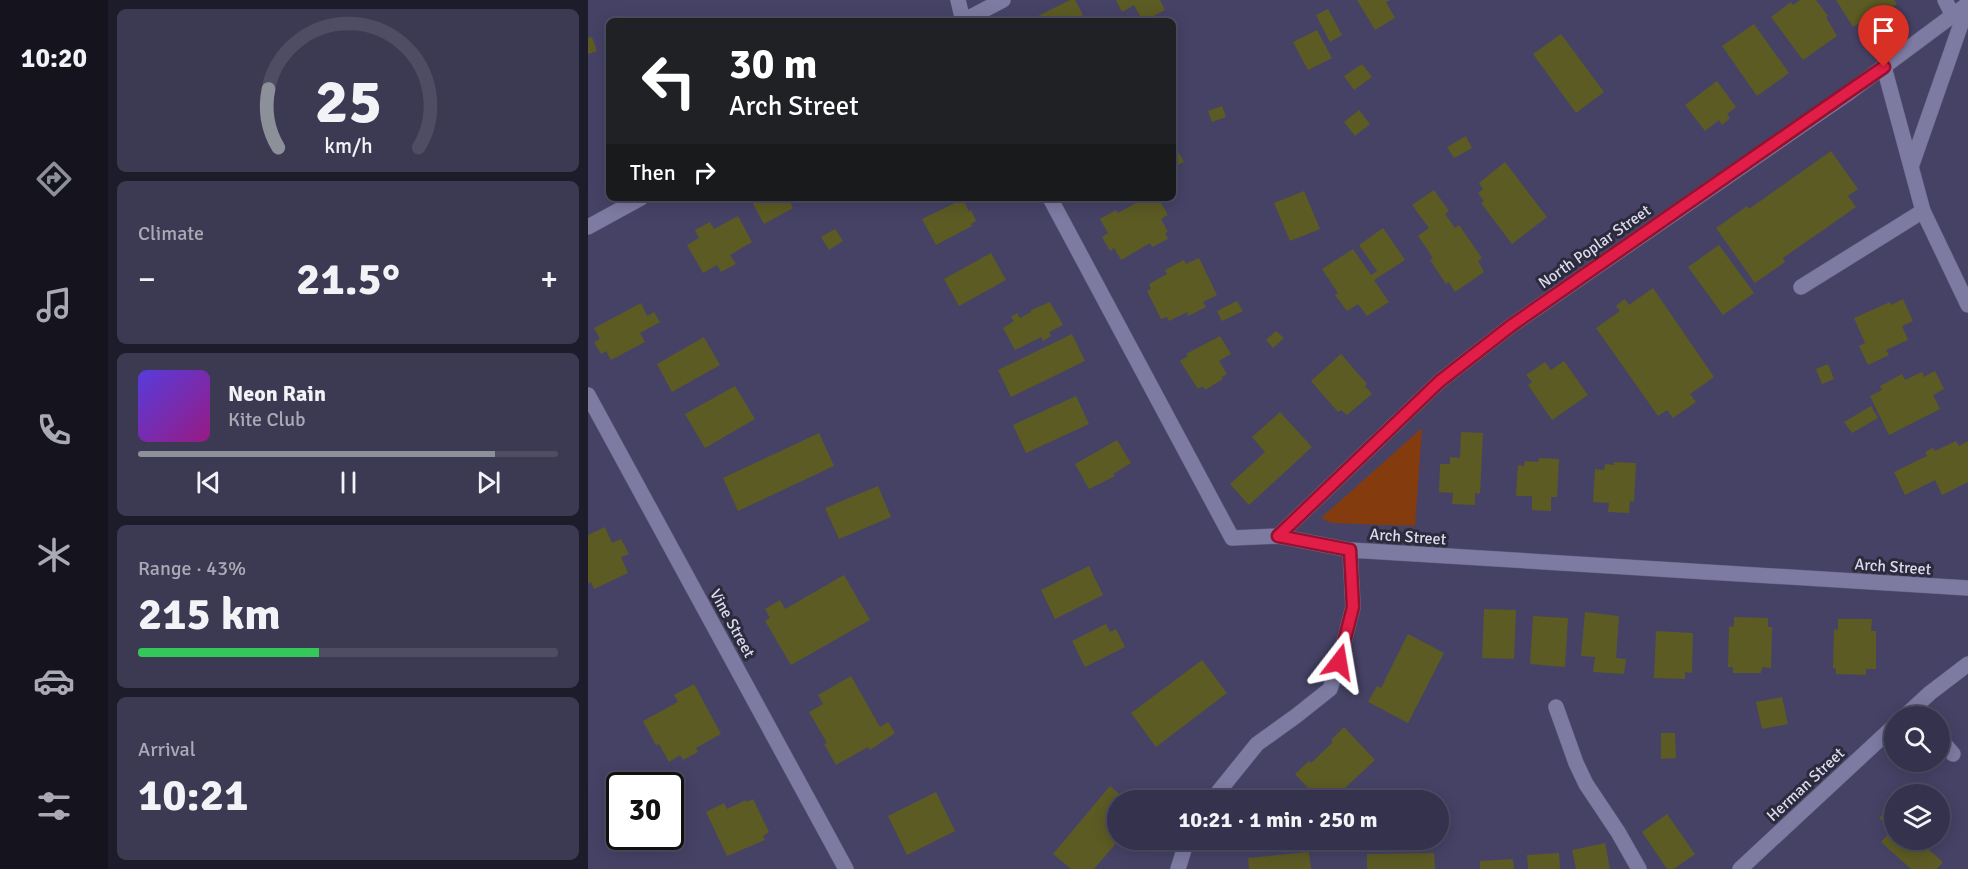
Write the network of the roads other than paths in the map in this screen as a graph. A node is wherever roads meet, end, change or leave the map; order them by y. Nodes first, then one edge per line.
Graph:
1 (958, 0) edge
2 (1003, 0) edge
3 (1968, 4) edge
4 (1949, 7) edge
5 (962, 18) edge
6 (969, 18) edge
7 (1884, 67) junction
8 (1911, 167) junction
9 (636, 201) edge
10 (1052, 201) edge
11 (1923, 211) junction
12 (588, 227) edge
13 (1801, 287) dead end
14 (1968, 305) edge
15 (588, 395) edge
16 (1278, 536) junction
17 (1350, 550) junction
18 (1968, 588) edge
19 (1968, 663) edge
20 (1921, 706) edge
21 (1556, 707) dead end
22 (1884, 735) edge
23 (1950, 751) edge
24 (1953, 754) dead end
25 (1220, 790) edge
26 (1183, 850) edge
27 (846, 869) edge
28 (1178, 869) edge
29 (1639, 869) edge
30 (1740, 869) edge

1 - 5 street
2 - 6 street
3 - 4 street, North Poplar Street
3 - 8 street
4 - 7 street, North Poplar Street
7 - 8 street
7 - 16 street, North Poplar Street
8 - 11 street
9 - 12 street
10 - 16 street, Arch Street
11 - 13 street
11 - 14 street
15 - 27 street, Vine Street
16 - 17 street, Arch Street
17 - 18 street, Arch Street
17 - 25 street
19 - 20 street
21 - 29 street
22 - 30 street, Herman Street
23 - 24 street
26 - 28 street

